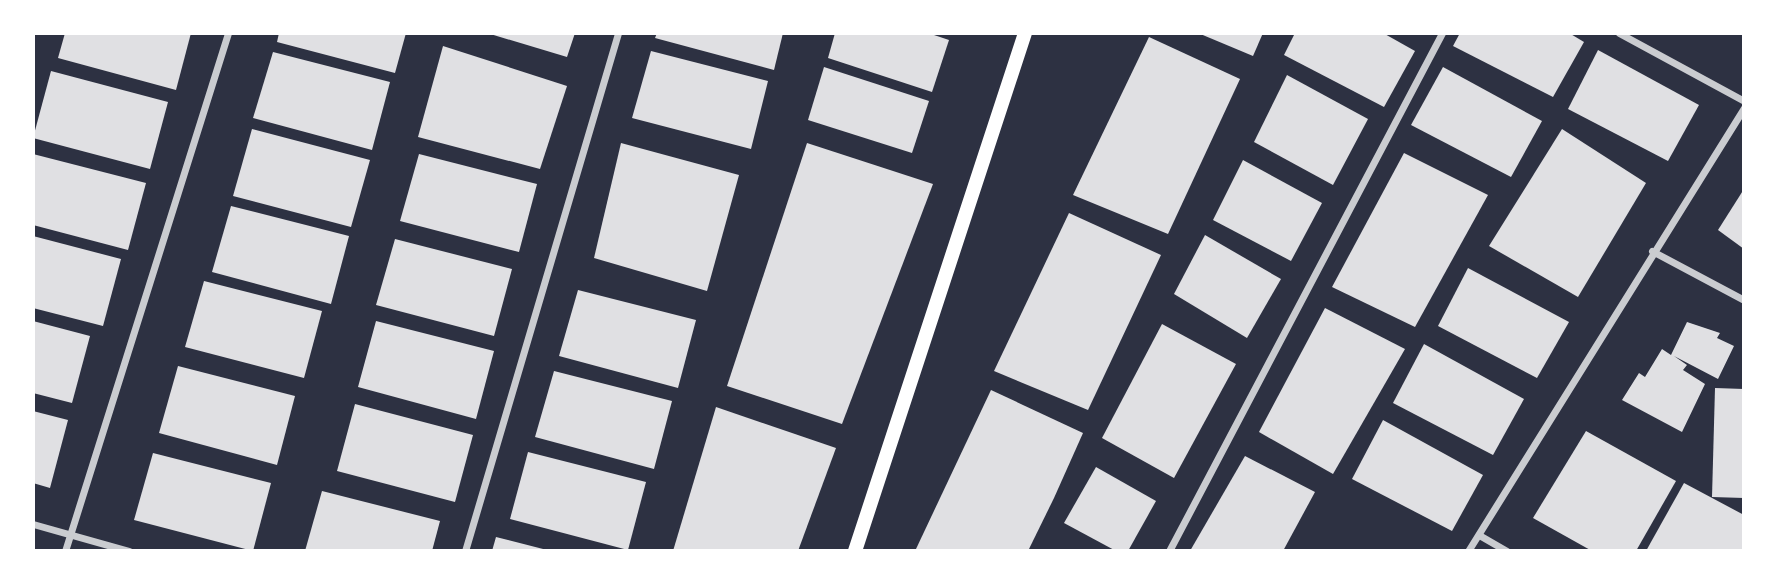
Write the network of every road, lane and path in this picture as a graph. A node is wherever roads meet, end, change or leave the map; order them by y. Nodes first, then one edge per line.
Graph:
1 (228, 33) edge
2 (618, 33) edge
3 (1025, 33) edge
4 (1442, 33) edge
5 (1619, 33) edge
6 (1744, 101) edge
7 (1744, 108) edge
8 (1652, 251) junction
9 (1744, 300) edge
10 (33, 524) edge
11 (70, 532) junction
12 (1479, 535) junction
13 (65, 551) edge
14 (129, 551) edge
15 (465, 551) edge
16 (855, 551) edge
17 (1169, 551) edge
18 (1468, 551) edge
19 (1507, 551) edge

1 - 11 street
2 - 15 street
3 - 16 main road
4 - 17 street
5 - 6 street
7 - 8 street
8 - 9 street
8 - 12 street
10 - 11 street
11 - 13 street
11 - 14 street
12 - 18 street
12 - 19 street

